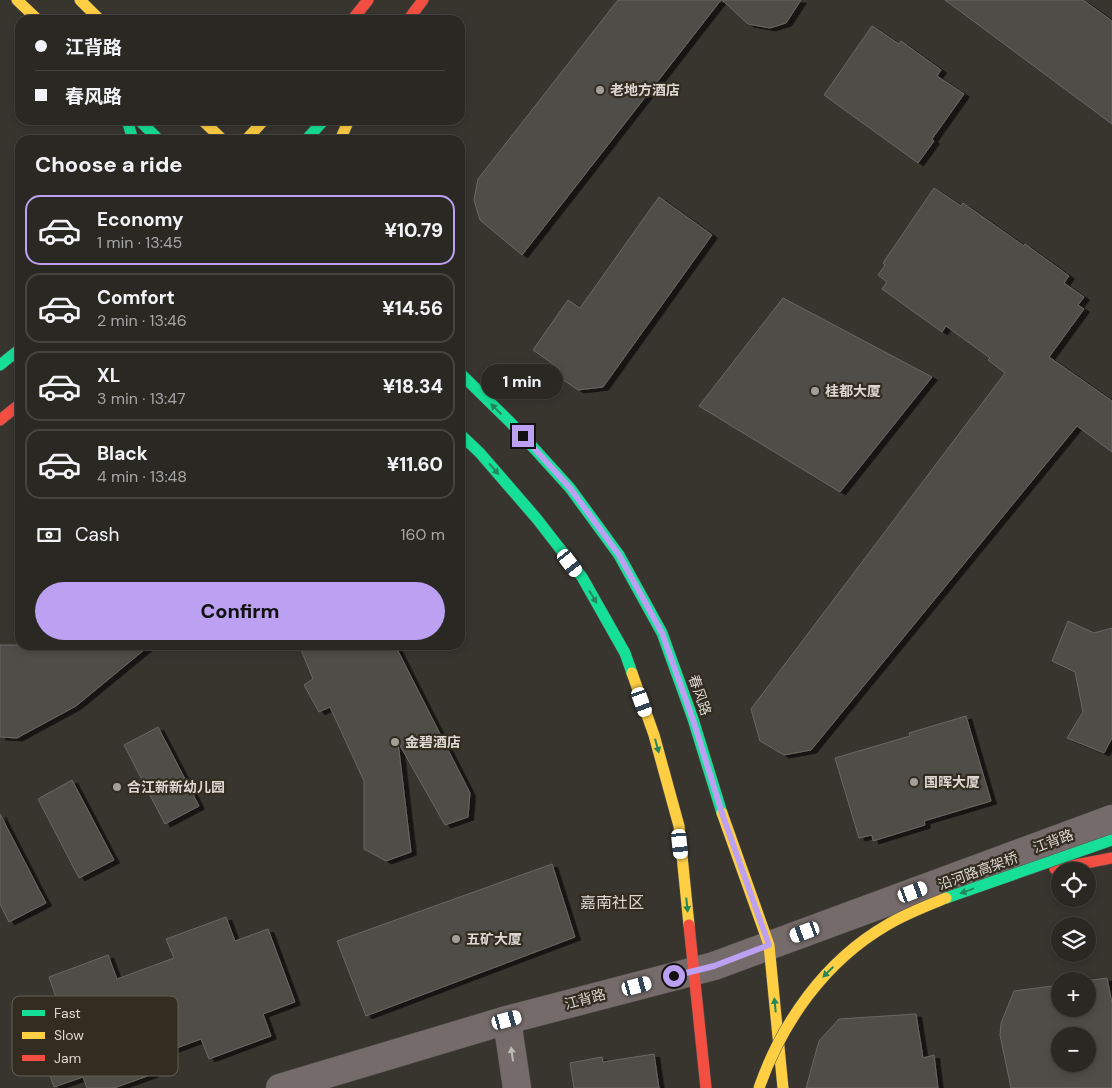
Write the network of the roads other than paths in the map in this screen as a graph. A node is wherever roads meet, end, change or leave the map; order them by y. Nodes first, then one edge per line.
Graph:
1 (17, 0) edge
2 (80, 0) edge
3 (368, 0) edge
4 (424, 0) edge
5 (33, 15) edge
6 (95, 15) edge
7 (356, 15) edge
8 (412, 15) edge
9 (144, 125) edge
10 (207, 125) edge
11 (260, 125) edge
12 (320, 125) edge
13 (155, 135) edge
14 (217, 135) edge
15 (250, 135) edge
16 (310, 135) edge
17 (15, 353) edge
18 (0, 364) edge
19 (465, 378) edge
20 (15, 408) edge
21 (0, 420) edge
22 (465, 439) edge
23 (1112, 819) edge
24 (1112, 840) edge
25 (1112, 858) edge
26 (987, 884) junction
27 (769, 945) junction
28 (693, 971) junction
29 (507, 1020) junction
30 (280, 1088) edge
31 (517, 1088) edge
32 (706, 1088) edge
33 (759, 1088) edge
34 (783, 1088) edge

1 - 5 main road
2 - 6 main road
3 - 7 main road
4 - 8 main road
9 - 13 main road
10 - 14 main road
11 - 15 main road
12 - 16 main road
17 - 18 main road
27 -> 19 main road, 春风路
20 - 21 main road
22 -> 28 main road
23 - 27 street, 江背路
24 - 26 main road, 沿河路高架桥, bridge
25 - 26 main road, bridge
26 -> 33 main road, 沿河路高架桥, bridge
27 - 28 street, 江背路
34 -> 27 main road, 春风路
28 - 29 street, 江背路
28 - 32 main road
29 - 30 street, 江背路
31 -> 29 street

